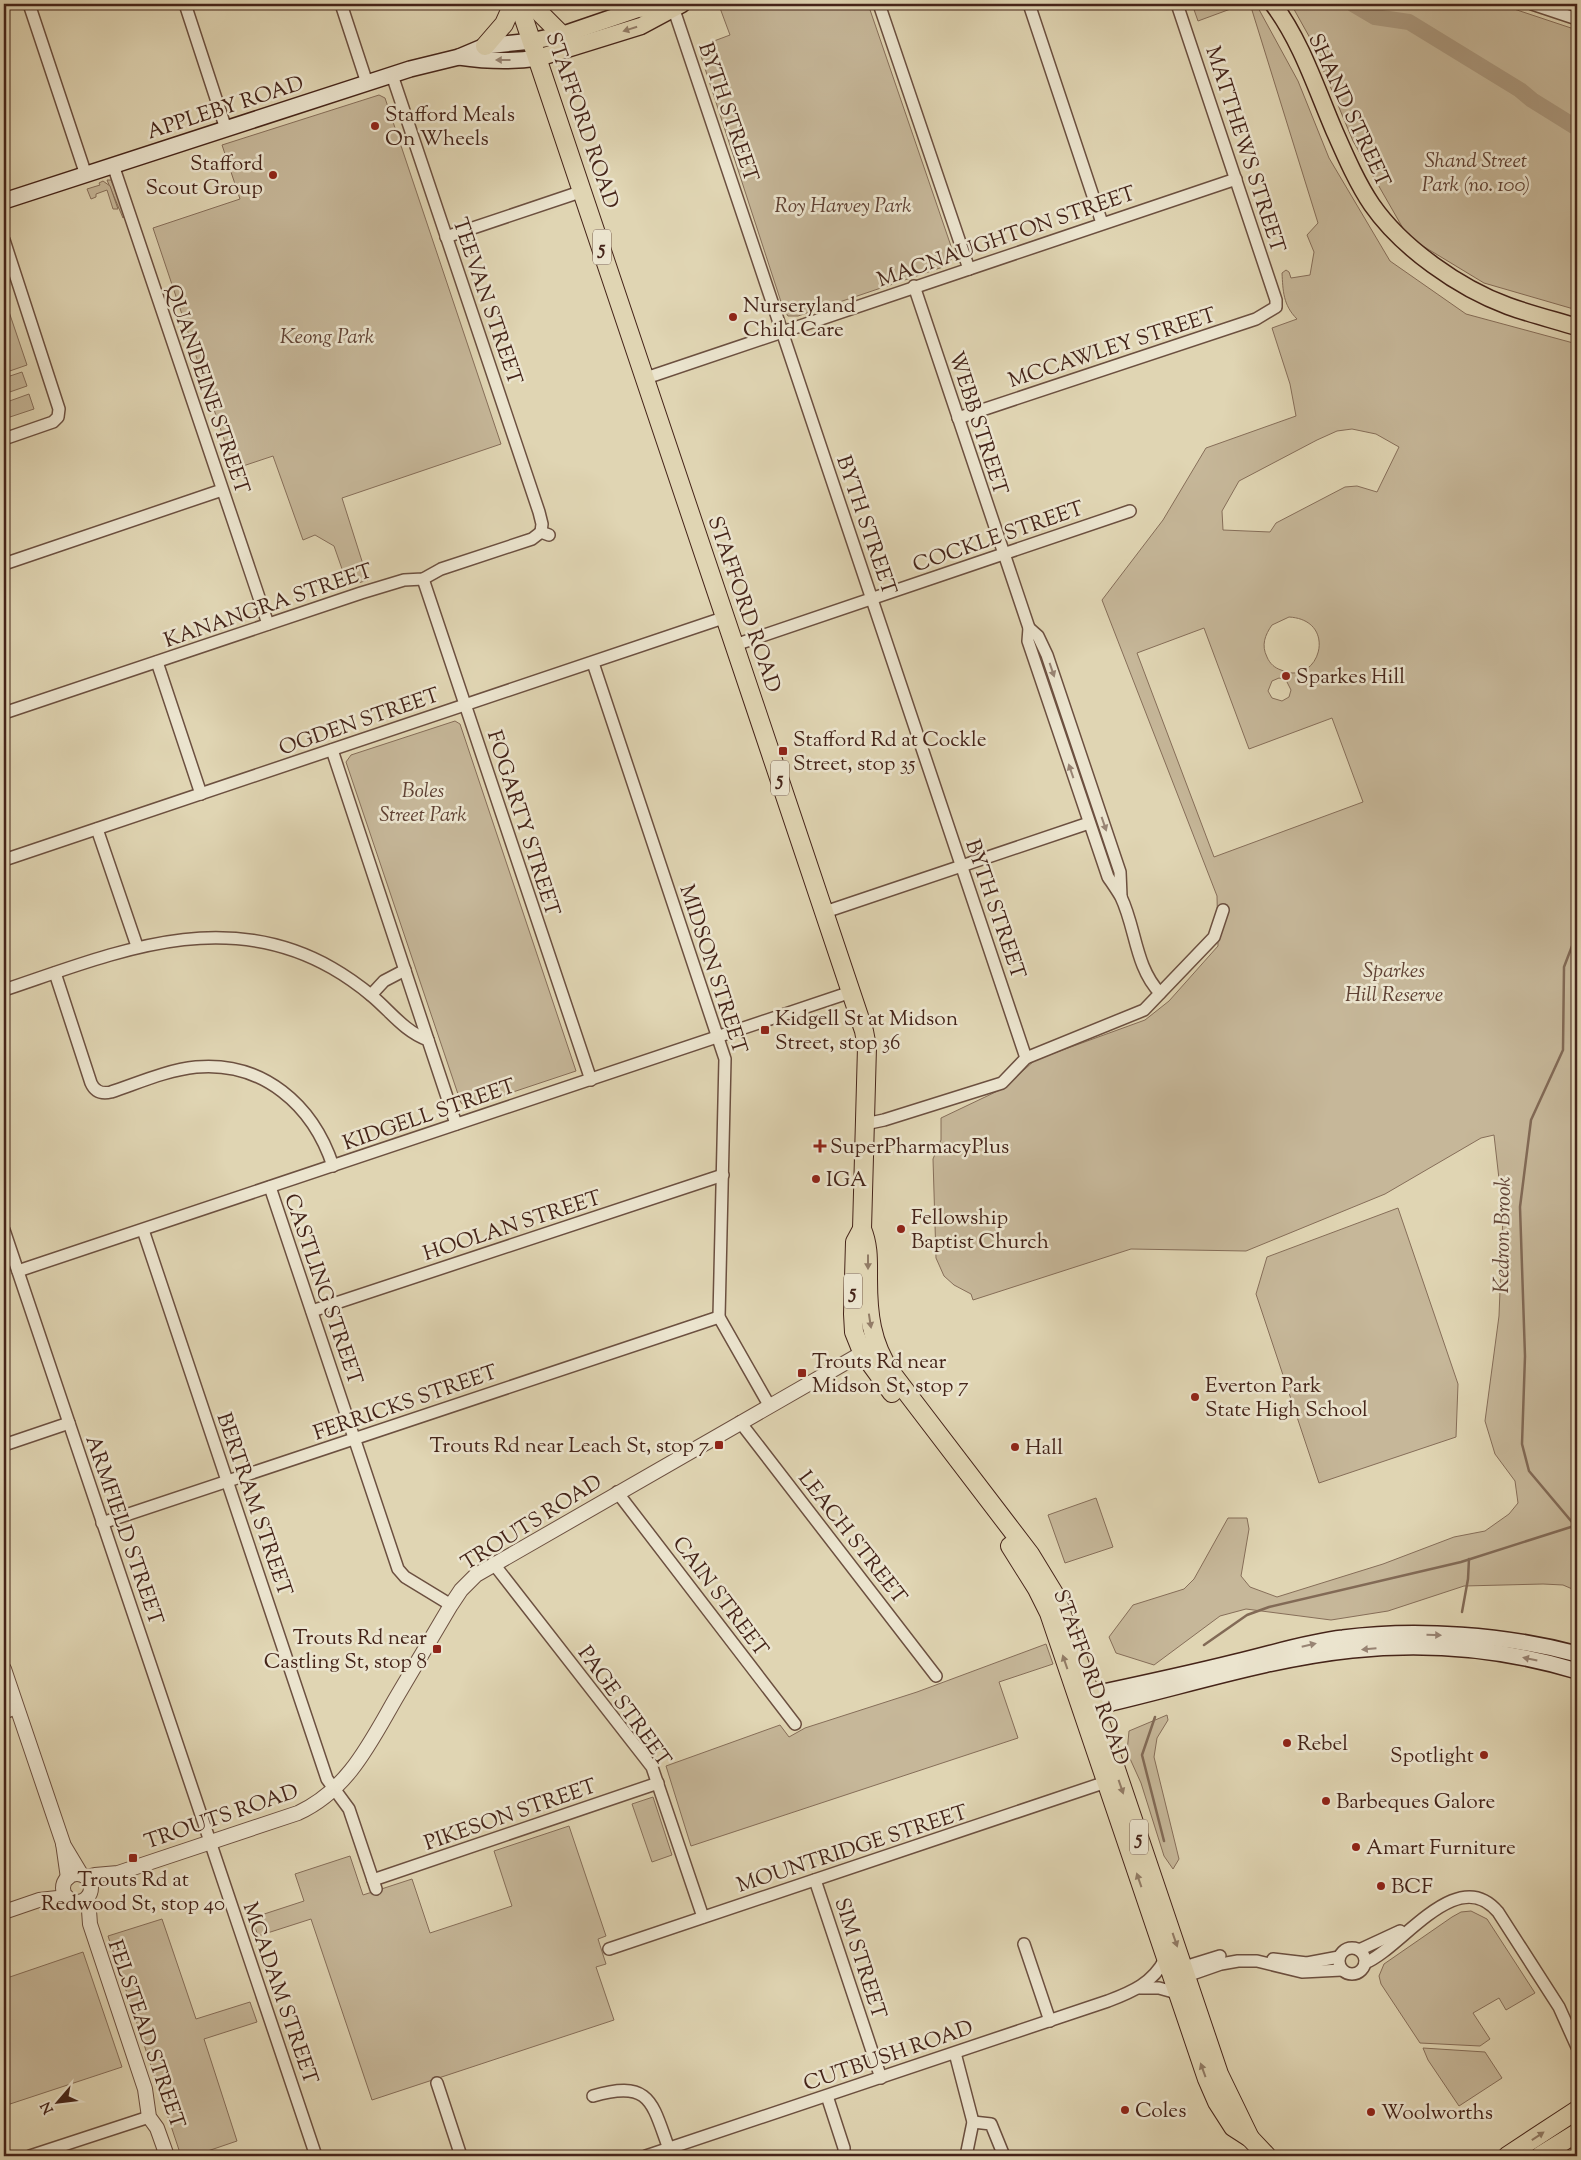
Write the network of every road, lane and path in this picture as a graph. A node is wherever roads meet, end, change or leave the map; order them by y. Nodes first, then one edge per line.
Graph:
1 (29, 4) edge
2 (185, 4) edge
3 (342, 4) edge
4 (513, 4) edge
5 (519, 4) edge
6 (527, 4) edge
7 (878, 4) edge
8 (1029, 4) edge
9 (1177, 4) edge
10 (1274, 4) edge
11 (1532, 4) edge
12 (676, 5) edge
13 (1577, 19) edge
14 (562, 35) junction
15 (532, 41) junction
16 (484, 46) junction
17 (459, 57) junction
18 (538, 58) junction
19 (392, 75) junction
20 (367, 83) junction
21 (226, 129) junction
22 (114, 165) junction
23 (86, 175) junction
24 (1236, 179) junction
25 (583, 191) junction
26 (4, 201) edge
27 (1102, 223) junction
28 (446, 237) junction
29 (4, 240) edge
30 (969, 269) junction
31 (914, 286) junction
32 (1276, 307) joint
33 (1577, 327) edge
34 (782, 332) junction
35 (646, 378) junction
36 (958, 418) junction
37 (4, 438) edge
38 (222, 490) junction
39 (1130, 511) dead end
40 (545, 534) joint
41 (1003, 554) junction
42 (4, 564) edge
43 (423, 579) junction
44 (872, 598) junction
45 (726, 617) junction
46 (268, 624) junction
47 (1029, 628) junction
48 (735, 645) junction
49 (157, 662) junction
50 (593, 663) junction
51 (466, 705) junction
52 (4, 713) edge
53 (332, 750) junction
54 (201, 794) junction
55 (1089, 823) junction
56 (97, 829) junction
57 (4, 860) edge
58 (962, 866) junction
59 (1121, 897) junction
60 (1223, 910) dead end
61 (825, 912) junction
62 (137, 946) junction
63 (405, 970) junction
64 (55, 973) junction
65 (4, 990) edge
66 (851, 992) junction
67 (1160, 993) junction
68 (371, 995) junction
69 (718, 1037) junction
70 (428, 1040) junction
71 (1026, 1058) junction
72 (591, 1080) junction
73 (456, 1124) junction
74 (865, 1124) junction
75 (333, 1166) junction
76 (723, 1175) junction
77 (270, 1187) junction
78 (4, 1230) edge
79 (143, 1230) junction
80 (18, 1271) junction
81 (312, 1311) junction
82 (720, 1317) junction
83 (869, 1349) junction
84 (769, 1405) junction
85 (740, 1422) junction
86 (69, 1423) junction
87 (354, 1439) junction
88 (4, 1445) edge
89 (227, 1481) junction
90 (617, 1492) junction
91 (102, 1523) junction
92 (493, 1563) junction
93 (451, 1605) junction
94 (1577, 1654) edge
95 (4, 1669) edge
96 (1577, 1671) edge
97 (936, 1676) dead end
98 (1086, 1702) junction
99 (10, 1710) edge
100 (795, 1724) dead end
101 (1106, 1782) junction
102 (658, 1783) junction
103 (334, 1789) junction
104 (210, 1842) junction
105 (814, 1880) junction
106 (374, 1884) joint
107 (77, 1887) junction
108 (4, 1912) edge
109 (703, 1917) junction
110 (1422, 1920) junction
111 (1024, 1944) dead end
112 (609, 1949) dead end
113 (1359, 1950) junction
114 (1339, 1957) junction
115 (1365, 1964) junction
116 (1342, 1970) junction
117 (1176, 1975) junction
118 (1140, 1988) junction
119 (1566, 2018) junction
120 (1050, 2021) junction
121 (1577, 2029) edge
122 (1577, 2047) edge
123 (956, 2053) junction
124 (881, 2078) junction
125 (436, 2083) dead end
126 (594, 2096) dead end
127 (827, 2096) junction
128 (1577, 2096) edge
129 (1574, 2112) edge
130 (149, 2117) junction
131 (973, 2122) junction
132 (1577, 2133) edge
133 (669, 2149) junction
134 (51, 2153) edge
135 (30, 2156) edge
136 (167, 2156) edge
137 (316, 2156) edge
138 (461, 2156) edge
139 (646, 2156) edge
140 (844, 2156) edge
141 (966, 2156) edge
142 (1004, 2156) edge
143 (1267, 2156) edge
144 (1507, 2156) edge
145 (1540, 2156) edge

1 - 23 street
2 - 21 street
3 - 20 street
4 - 16 highway
5 - 15 highway, STAFFORD ROAD / 5
6 - 14 highway
7 - 30 street
8 - 27 street
9 - 24 street, MATTHEWS STREET
10 - 33 main road, SHAND STREET
11 - 13 street
12 - 14 main road
12 -> 18 main road
12 - 34 street, BYTH STREET
14 - 15 main road
15 - 16 main road, APPLEBY ROAD
15 - 18 highway, STAFFORD ROAD / 5
16 - 17 main road, APPLEBY ROAD
18 -> 17 main road, APPLEBY ROAD
17 - 19 main road, APPLEBY ROAD
18 - 25 highway, STAFFORD ROAD / 5
19 - 20 main road, APPLEBY ROAD
19 - 28 street, TEEVAN STREET
20 - 21 main road, APPLEBY ROAD
21 - 22 main road, APPLEBY ROAD
22 - 23 main road, APPLEBY ROAD
22 - 38 street, QUANDEINE STREET
23 - 26 main road, APPLEBY ROAD
24 - 27 street, MACNAUGHTON STREET
24 - 32 street, MATTHEWS STREET
25 - 28 street
25 - 35 highway, STAFFORD ROAD / 5
27 - 30 street, MACNAUGHTON STREET
28 - 40 street, TEEVAN STREET
29 - 37 street
30 - 31 street, MACNAUGHTON STREET
31 - 34 street, MACNAUGHTON STREET
31 - 36 street, WEBB STREET
32 - 36 street, MCCAWLEY STREET
34 - 35 street, MACNAUGHTON STREET
34 - 44 street, BYTH STREET
35 - 45 highway, STAFFORD ROAD / 5
36 - 41 street, WEBB STREET
38 - 42 street
38 - 46 street, QUANDEINE STREET
39 - 41 street, COCKLE STREET
40 - 43 street, KANANGRA STREET
41 - 44 street, COCKLE STREET
41 - 47 street, WEBB STREET
43 - 46 street, KANANGRA STREET
43 - 51 street, FOGARTY STREET
44 - 48 street, COCKLE STREET
44 - 58 street, BYTH STREET
45 - 48 highway, STAFFORD ROAD / 5
45 - 50 street, OGDEN STREET
46 - 49 street, KANANGRA STREET
55 -> 47 street, WEBB STREET
47 -> 59 street, WEBB STREET
48 - 61 highway, STAFFORD ROAD / 5
49 - 52 street, KANANGRA STREET
49 - 54 street
50 - 51 street, OGDEN STREET
50 - 69 street, MIDSON STREET
51 - 53 street, OGDEN STREET
51 - 72 street, FOGARTY STREET
53 - 54 street, OGDEN STREET
53 - 63 street
54 - 56 street, OGDEN STREET
55 - 58 street
55 - 59 street, WEBB STREET
56 - 57 street, OGDEN STREET
56 - 62 street
58 - 61 street
58 - 71 street, BYTH STREET
59 - 67 street, WEBB STREET
60 - 67 street
61 - 66 highway, STAFFORD ROAD / 5
62 - 64 street
62 - 68 street
63 - 68 street
63 - 70 street
64 - 65 street
64 - 75 street
66 - 69 street, KIDGELL STREET
66 - 74 highway, STAFFORD ROAD / 5
67 - 71 street
68 - 70 street
69 - 72 street, KIDGELL STREET
69 - 76 street, MIDSON STREET
70 - 73 street
71 - 74 street
72 - 73 street, KIDGELL STREET
73 - 75 street, KIDGELL STREET
74 - 83 highway, STAFFORD ROAD / 5
75 - 77 street, KIDGELL STREET
76 - 81 street, HOOLAN STREET
76 - 82 street, MIDSON STREET
77 - 79 street, KIDGELL STREET
77 - 81 street, CASTLING STREET
78 - 80 street, ARMFIELD STREET
79 - 80 street, KIDGELL STREET
79 - 89 street, BERTRAM STREET
80 - 86 street, ARMFIELD STREET
81 - 87 street, CASTLING STREET
82 - 84 street
82 - 87 street, FERRICKS STREET
83 - 84 street, TROUTS ROAD
83 - 98 highway, STAFFORD ROAD / 5
84 - 85 street, TROUTS ROAD
85 - 90 street, TROUTS ROAD
85 - 97 street, LEACH STREET
86 - 88 street
86 - 91 street, ARMFIELD STREET
87 - 89 street, FERRICKS STREET
87 - 93 street, CASTLING STREET
89 - 91 street, FERRICKS STREET
89 - 103 street, BERTRAM STREET
90 - 92 street, TROUTS ROAD
90 - 100 street, CAIN STREET
91 - 104 street, ARMFIELD STREET
92 - 93 street, TROUTS ROAD
92 - 102 street, PAGE STREET
93 - 103 street, TROUTS ROAD
98 -> 94 main road
95 - 99 street, FELSTEAD STREET
96 -> 98 main road
98 - 101 highway, STAFFORD ROAD / 5
98 -> 117 highway, STAFFORD ROAD / 5
99 - 107 street, FELSTEAD STREET
101 - 105 street, MOUNTRIDGE STREET
117 -> 101 highway, STAFFORD ROAD / 5
102 - 106 street, PIKESON STREET
102 - 109 street, PAGE STREET
103 - 104 street, TROUTS ROAD
103 - 106 street, BERTRAM STREET
104 - 107 street, TROUTS ROAD
104 - 137 street, MCADAM STREET
105 - 109 street, MOUNTRIDGE STREET
105 - 124 street, SIM STREET
107 - 108 street, TROUTS ROAD
107 - 130 street, FELSTEAD STREET
109 - 112 street, MOUNTRIDGE STREET
110 - 113 street
110 - 115 street
110 - 119 street
111 - 120 street
113 - 114 street
113 - 115 street
114 - 116 street
114 - 117 street
115 - 116 street
116 - 117 street
117 - 118 street, CUTBUSH ROAD
117 - 118 street, CUTBUSH ROAD
117 - 143 highway, STAFFORD ROAD / 5
118 - 120 street, CUTBUSH ROAD
119 - 121 street
119 - 122 street
120 - 123 street, CUTBUSH ROAD
123 - 124 street, CUTBUSH ROAD
123 - 131 street
124 - 127 street, CUTBUSH ROAD
125 - 138 street
126 - 133 street
127 - 133 street, CUTBUSH ROAD
127 - 140 street
128 - 129 highway
144 -> 129 highway
130 - 134 street
130 - 136 street, FELSTEAD STREET
131 - 141 street
131 - 142 street
132 - 145 highway
133 - 139 street, CUTBUSH ROAD
134 - 135 street

